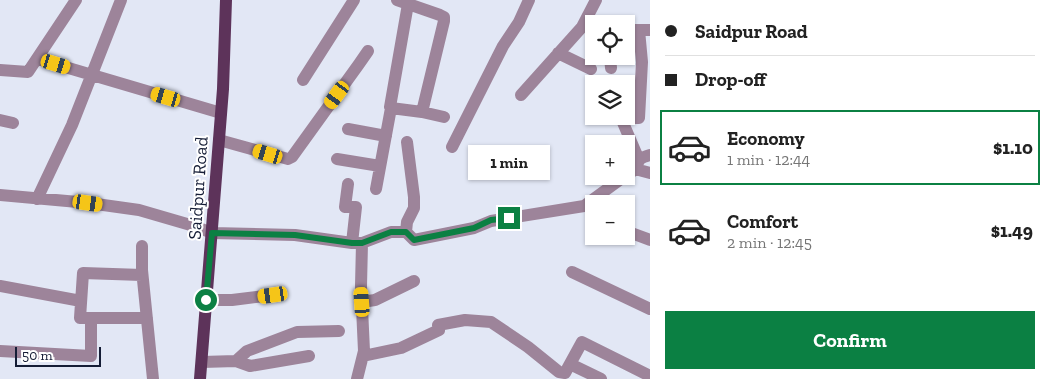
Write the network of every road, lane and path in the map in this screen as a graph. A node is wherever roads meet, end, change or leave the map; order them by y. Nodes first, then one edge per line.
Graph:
1 (76, 0) edge
2 (121, 0) edge
3 (226, 0) edge
4 (354, 0) edge
5 (529, 0) edge
6 (596, 0) edge
7 (405, 1) edge
8 (579, 30) junction
9 (585, 30) edge
10 (638, 30) edge
11 (368, 51) dead end
12 (558, 53) junction
13 (38, 59) junction
14 (591, 69) dead end
15 (0, 70) edge
16 (92, 75) junction
17 (304, 80) dead end
18 (521, 95) dead end
19 (391, 108) junction
20 (422, 112) junction
21 (221, 113) junction
22 (444, 117) dead end
23 (0, 120) edge
24 (13, 123) dead end
25 (348, 129) dead end
26 (625, 135) edge
27 (386, 136) junction
28 (219, 140) junction
29 (406, 142) dead end
30 (452, 146) dead end
31 (338, 159) dead end
32 (380, 166) junction
33 (635, 167) edge
34 (650, 174) edge
35 (348, 184) dead end
36 (611, 185) edge
37 (376, 189) dead end
38 (0, 195) edge
39 (37, 199) junction
40 (406, 232) junction
41 (212, 233) junction
42 (635, 234) edge
43 (650, 240) edge
44 (357, 243) junction
45 (142, 246) dead end
46 (572, 272) dead end
47 (142, 275) junction
48 (414, 281) dead end
49 (0, 286) edge
50 (273, 295) dead end
51 (206, 300) junction
52 (81, 301) junction
53 (362, 302) junction
54 (650, 309) edge
55 (91, 318) junction
56 (147, 318) junction
57 (339, 331) dead end
58 (0, 351) edge
59 (309, 356) dead end
60 (363, 356) junction
61 (236, 360) junction
62 (202, 362) junction
63 (562, 372) edge
64 (650, 376) edge
65 (153, 379) edge
66 (200, 379) edge
67 (357, 379) edge
68 (601, 379) edge

1 - 13 street
2 - 16 street
3 - 21 main road, Saidpur Road
4 - 17 street
5 - 30 street
6 - 8 street
7 - 19 street
7 - 20 street
8 - 9 street
8 - 12 street
10 - 26 street
11 - 28 street
12 - 14 street
12 - 18 street
13 - 15 street
13 - 16 street
16 - 21 street
16 - 39 street
19 - 20 street
19 - 27 street
20 - 22 street
21 - 28 main road, Saidpur Road
23 - 24 street
25 - 27 street
27 - 32 street
28 - 41 main road, Saidpur Road
29 - 40 street
31 - 32 street
32 - 37 street
33 - 34 street
35 - 44 street
36 - 40 street
38 - 39 street
39 - 41 street
40 - 44 street
41 - 44 street
41 - 51 main road, Saidpur Road
42 - 43 street
44 - 53 street
45 - 47 street
46 - 54 street
47 - 52 street
47 - 56 street
48 - 53 street
49 - 52 street
50 - 51 street
51 - 62 main road, Saidpur Road
52 - 55 street
53 - 60 street
55 - 56 street
55 - 58 street
56 - 65 street
57 - 61 street
59 - 61 street
60 - 63 street
60 - 67 street
61 - 62 street
62 - 66 main road, Saidpur Road
63 - 64 street
63 - 68 street

